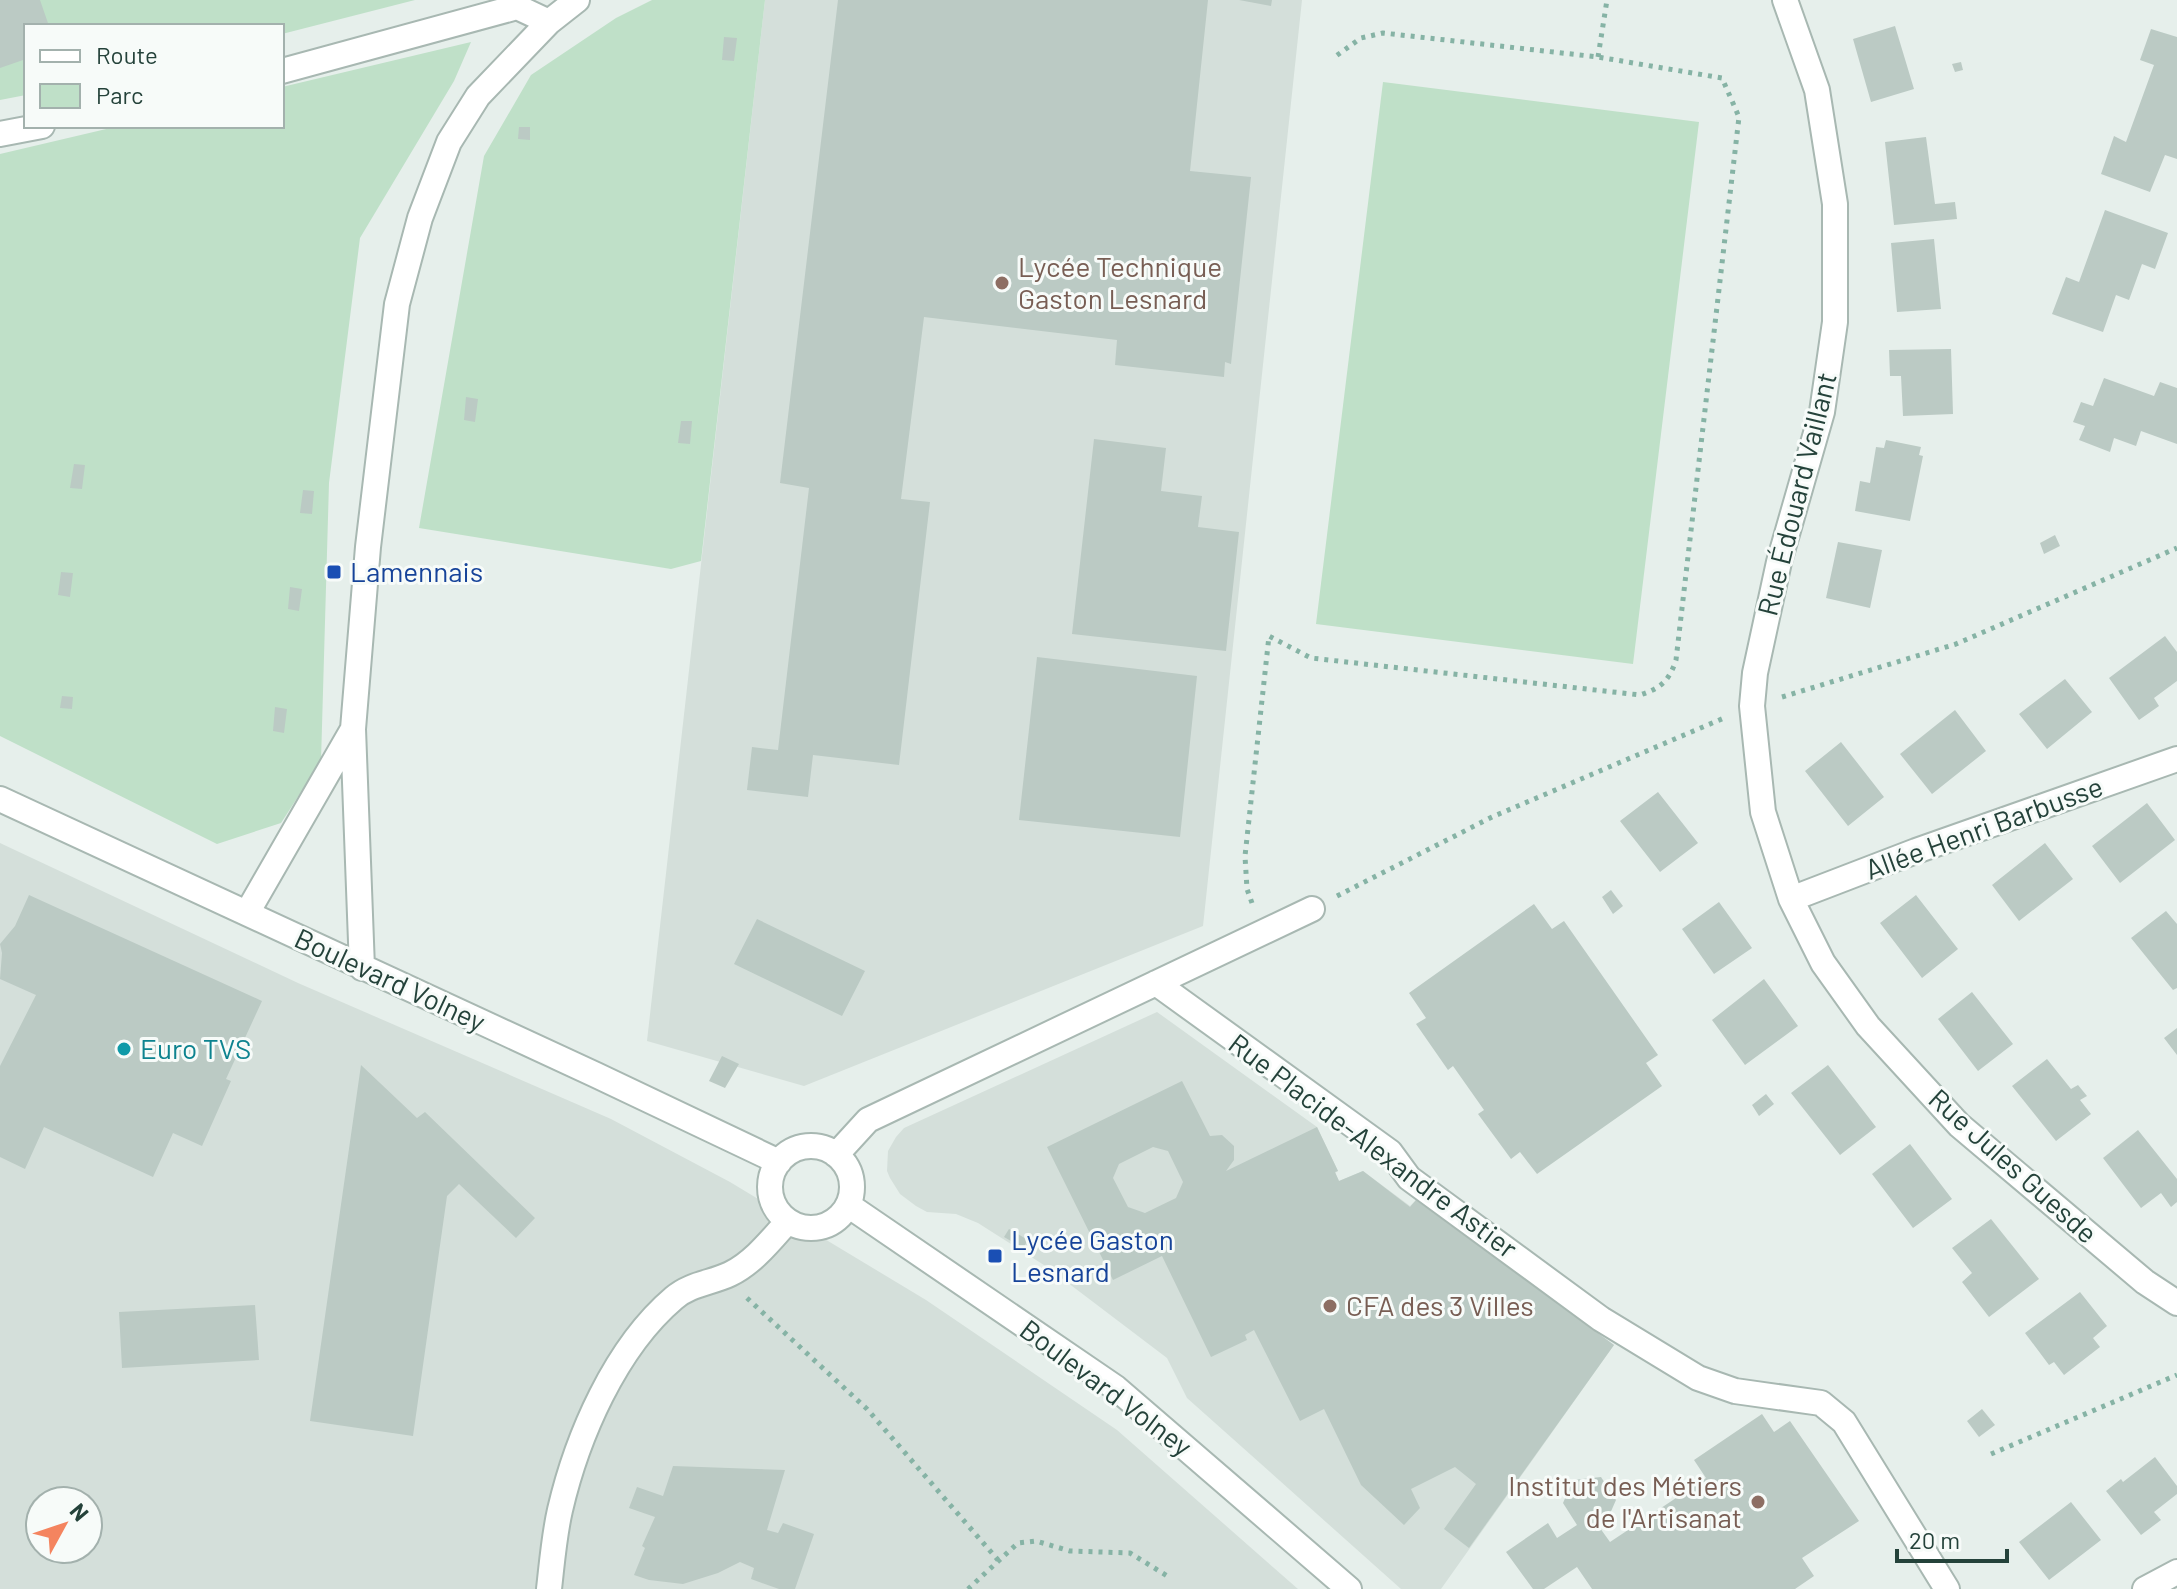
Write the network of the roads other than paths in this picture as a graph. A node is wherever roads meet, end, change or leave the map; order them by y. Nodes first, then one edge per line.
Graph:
1 (577, 0) edge
2 (1785, 0) edge
3 (516, 3) edge
4 (549, 22) junction
5 (284, 70) edge
6 (32, 128) edge
7 (0, 134) edge
8 (1752, 706) joint
9 (353, 729) junction
10 (2177, 759) edge
11 (0, 799) edge
12 (1791, 899) junction
13 (1312, 909) dead end
14 (247, 913) junction
15 (362, 968) junction
16 (1156, 983) junction
17 (836, 1155) junction
18 (779, 1162) junction
19 (848, 1205) junction
20 (788, 1221) junction
21 (2177, 1303) edge
22 (2177, 1572) edge
23 (549, 1589) edge
24 (1349, 1589) edge
25 (1947, 1589) edge
26 (2145, 1589) edge

1 - 4 street
2 - 8 street, Rue Édouard Vaillant
3 - 4 street
3 - 5 street
4 - 9 street
6 - 7 street
8 - 12 street, Rue Jules Guesde
9 - 14 street
9 - 15 street
10 - 12 street, Allée Henri Barbusse
11 - 14 street, Boulevard Volney
12 - 21 street, Rue Jules Guesde
13 - 16 street
14 - 15 street, Boulevard Volney
15 - 18 street, Boulevard Volney
16 - 17 street
16 - 25 street, Rue Placide-Alexandre Astier
17 - 18 street
17 - 19 street
18 - 20 street
19 - 20 street
19 - 24 street, Boulevard Volney
20 - 23 street
22 - 26 street

